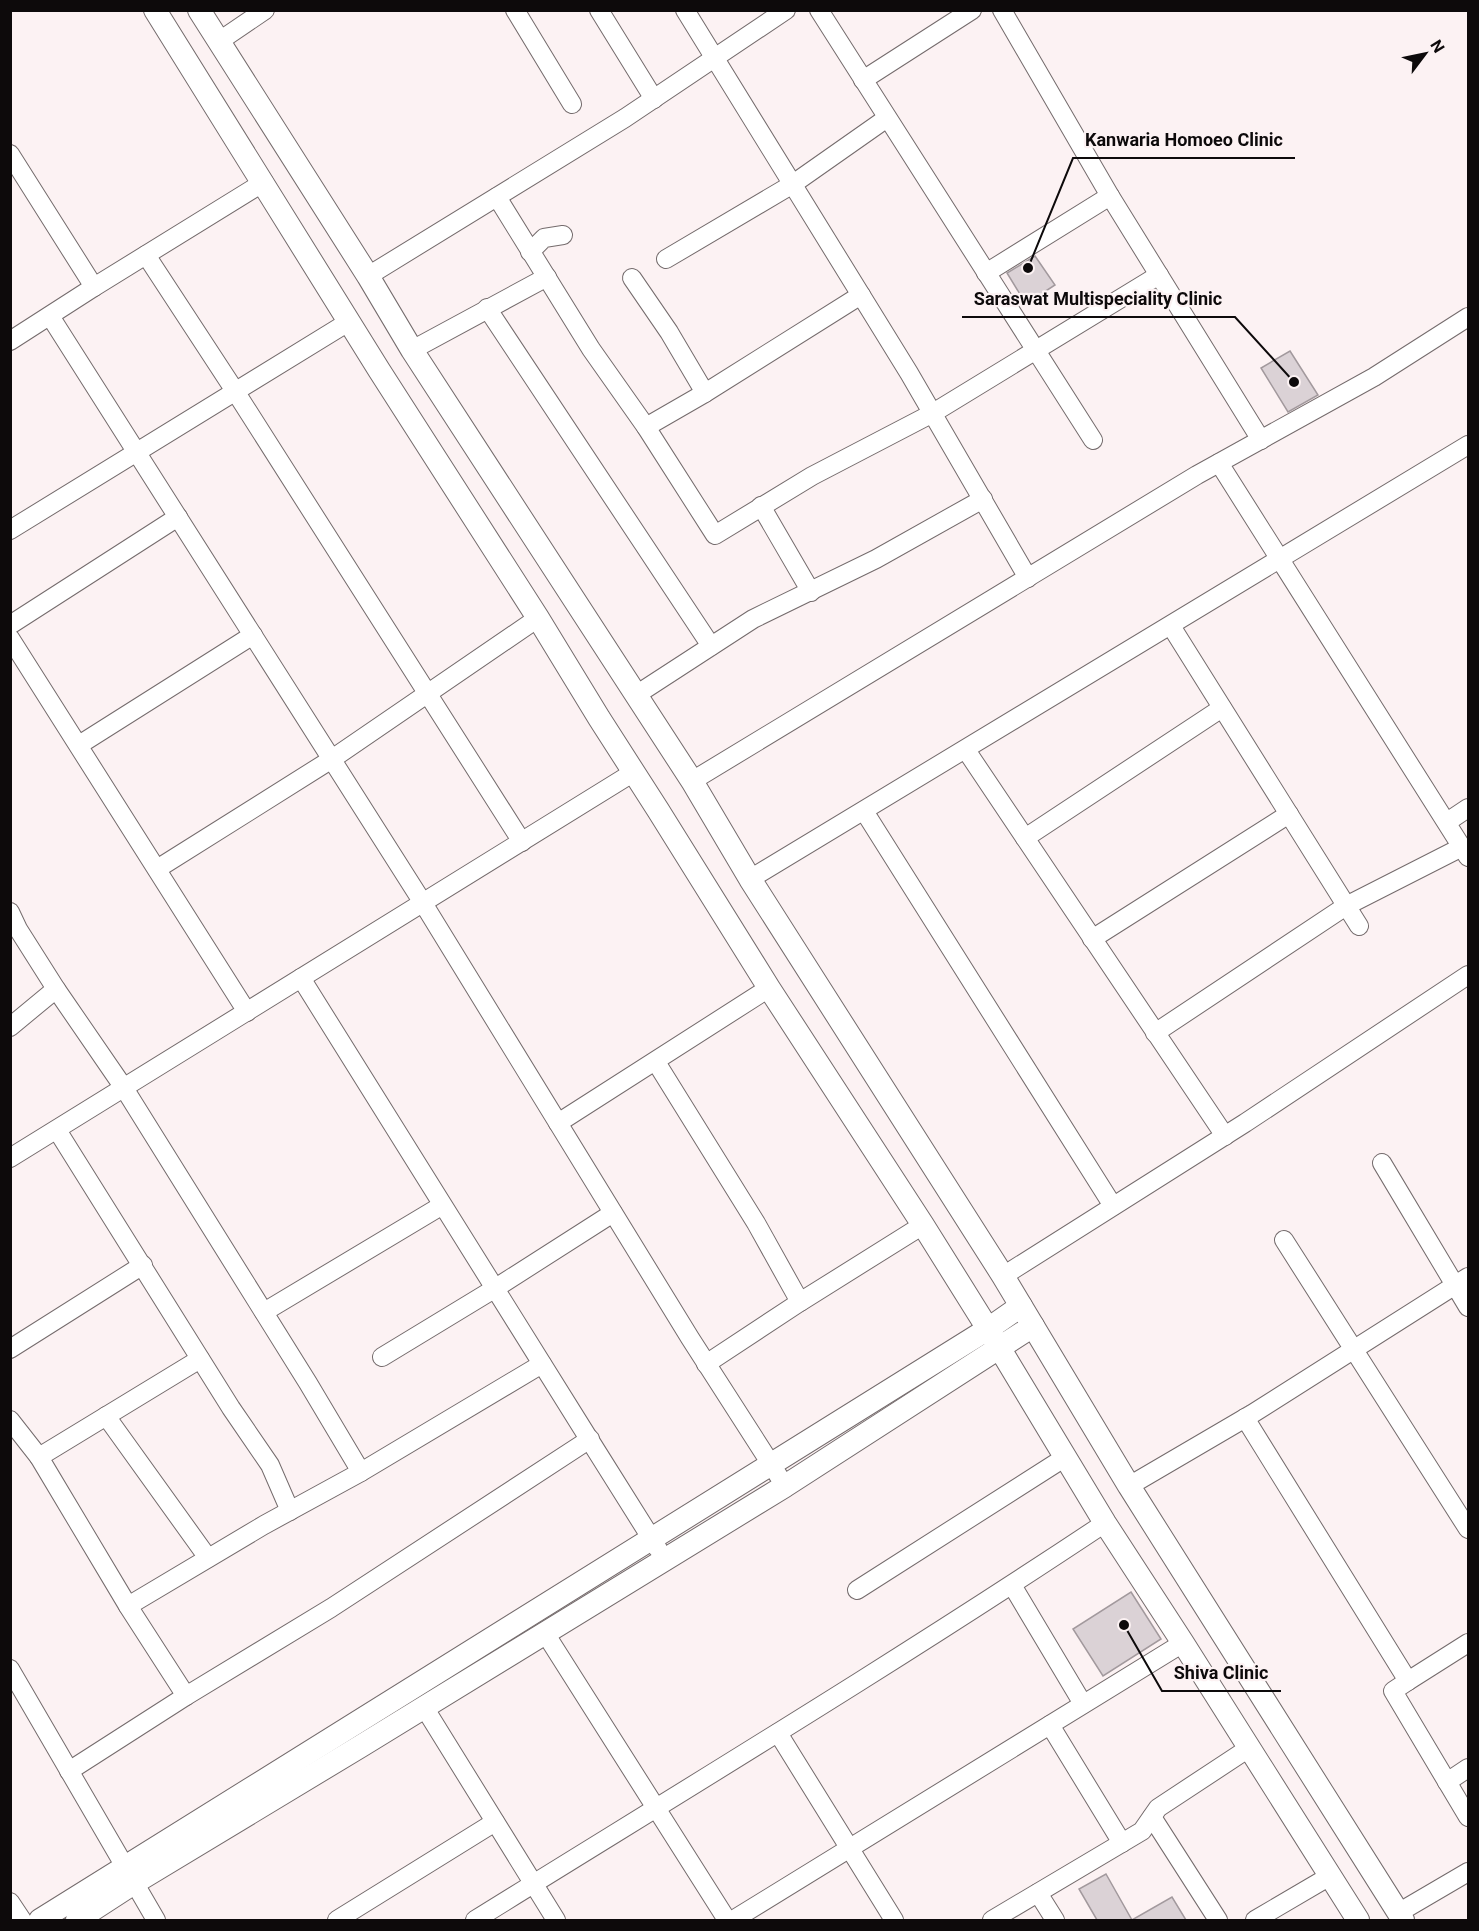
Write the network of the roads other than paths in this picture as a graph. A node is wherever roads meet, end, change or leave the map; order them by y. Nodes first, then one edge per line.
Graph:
1 (155, 10) edge
2 (199, 10) edge
3 (265, 10) edge
4 (515, 10) edge
5 (599, 10) edge
6 (685, 10) edge
7 (786, 10) edge
8 (819, 10) edge
9 (972, 10) edge
10 (1002, 10) edge
11 (218, 42) junction
12 (715, 58) junction
13 (863, 80) junction
14 (654, 99) junction
15 (572, 104) dead end
16 (887, 118) junction
17 (10, 154) edge
18 (264, 182) junction
19 (793, 184) junction
20 (1110, 196) junction
21 (497, 197) junction
22 (562, 235) dead end
23 (530, 252) junction
24 (146, 255) junction
25 (666, 259) dead end
26 (986, 273) junction
27 (1159, 275) junction
28 (368, 276) junction
29 (546, 277) junction
30 (632, 278) dead end
31 (94, 287) junction
32 (861, 295) junction
33 (487, 308) junction
34 (50, 316) junction
35 (1468, 318) edge
36 (350, 321) junction
37 (10, 341) edge
38 (412, 350) junction
39 (1037, 351) junction
40 (235, 391) junction
41 (705, 393) junction
42 (933, 413) junction
43 (645, 427) junction
44 (1093, 440) dead end
45 (1261, 440) junction
46 (1468, 445) edge
47 (136, 452) junction
48 (1219, 463) junction
49 (983, 499) junction
50 (761, 506) junction
51 (178, 517) junction
52 (10, 530) edge
53 (1281, 559) junction
54 (1029, 578) junction
55 (811, 592) junction
56 (538, 618) junction
57 (10, 625) edge
58 (1171, 626) junction
59 (253, 635) junction
60 (10, 638) edge
61 (711, 646) junction
62 (427, 693) junction
63 (636, 695) junction
64 (1222, 708) junction
65 (79, 745) junction
66 (966, 750) junction
67 (332, 759) junction
68 (634, 772) junction
69 (692, 781) junction
70 (1468, 808) edge
71 (864, 811) junction
72 (1289, 814) junction
73 (1447, 822) junction
74 (1025, 838) junction
75 (522, 842) junction
76 (1465, 852) edge
77 (157, 869) junction
78 (750, 879) junction
79 (423, 903) junction
80 (1346, 906) junction
81 (10, 912) edge
82 (1359, 926) dead end
83 (1092, 939) junction
84 (1468, 975) edge
85 (301, 978) junction
86 (769, 988) junction
87 (56, 989) junction
88 (247, 1012) junction
89 (10, 1027) edge
90 (1155, 1033) junction
91 (656, 1062) junction
92 (124, 1088) junction
93 (558, 1123) junction
94 (57, 1130) junction
95 (1225, 1136) junction
96 (10, 1158) edge
97 (1382, 1163) dead end
98 (441, 1206) junction
99 (1113, 1206) junction
100 (613, 1213) junction
101 (923, 1225) junction
102 (1284, 1240) dead end
103 (142, 1265) junction
104 (1003, 1276) junction
105 (1462, 1281) edge
106 (494, 1289) junction
107 (800, 1302) junction
108 (1021, 1306) junction
109 (1468, 1307) edge
110 (264, 1312) junction
111 (1033, 1326) junction
112 (994, 1338) junction
113 (10, 1349) edge
114 (1354, 1350) junction
115 (382, 1357) dead end
116 (200, 1359) junction
117 (543, 1364) junction
118 (706, 1364) junction
119 (106, 1416) junction
120 (1245, 1418) junction
121 (10, 1420) edge
122 (590, 1439) junction
123 (39, 1458) junction
124 (1065, 1458) junction
125 (771, 1464) junction
126 (361, 1472) junction
127 (785, 1486) junction
128 (1130, 1486) junction
129 (290, 1511) junction
130 (1105, 1523) junction
131 (1468, 1529) edge
132 (651, 1539) junction
133 (208, 1558) junction
134 (664, 1560) junction
135 (1012, 1585) junction
136 (857, 1590) dead end
137 (128, 1606) junction
138 (545, 1633) junction
139 (1183, 1643) junction
140 (1468, 1643) edge
141 (12, 1675) edge
142 (1408, 1681) junction
143 (186, 1696) junction
144 (1083, 1704) junction
145 (424, 1707) junction
146 (1050, 1725) junction
147 (778, 1733) junction
148 (1249, 1748) junction
149 (1468, 1768) edge
150 (69, 1771) junction
151 (1447, 1782) junction
152 (656, 1808) junction
153 (1152, 1817) junction
154 (1468, 1817) edge
155 (495, 1822) junction
156 (1122, 1843) junction
157 (849, 1848) junction
158 (1468, 1872) edge
159 (129, 1875) junction
160 (1330, 1876) junction
161 (534, 1884) junction
162 (1038, 1893) junction
163 (10, 1902) edge
164 (1401, 1917) edge
165 (22, 1920) edge
166 (40, 1920) edge
167 (77, 1920) edge
168 (156, 1920) edge
169 (337, 1920) edge
170 (475, 1920) edge
171 (556, 1920) edge
172 (727, 1920) edge
173 (733, 1920) edge
174 (894, 1920) edge
175 (992, 1920) edge
176 (1055, 1920) edge
177 (1218, 1920) edge
178 (1255, 1920) edge
179 (1358, 1920) edge

1 - 18 street
2 - 11 street
3 - 11 street
4 - 15 street
5 - 14 street
6 - 12 street
7 - 12 street
8 - 13 street
9 - 13 street
10 - 20 street
11 - 28 street
12 - 14 street
12 - 19 street
13 - 16 street
14 - 21 street
16 - 19 street
16 - 26 street
17 - 31 street
18 - 24 street
18 - 36 street
19 - 25 street
19 - 32 street
20 - 26 street
20 - 27 street
21 - 23 street
21 - 28 street
22 - 23 street
23 - 29 street
24 - 31 street
24 - 40 street
26 - 39 street
27 - 39 street
27 - 45 street
28 - 38 street
29 - 33 street
29 - 43 street
30 - 41 street
31 - 34 street
32 - 41 street
32 - 42 street
33 - 38 street
33 - 61 street
34 - 37 street
34 - 47 street
35 - 45 street
36 - 40 street
36 - 56 street
38 - 63 street
39 - 42 street
39 - 44 street
40 - 47 street
40 - 62 street
41 - 43 street
42 - 49 street
42 - 50 street
43 - 50 street
45 - 48 street
46 - 53 street
47 - 51 street
47 - 52 street
48 - 53 street
48 - 54 street
49 - 54 street
49 - 55 street
50 - 55 street
51 - 57 street
51 - 59 street
53 - 58 street
53 - 73 street
54 - 69 street
55 - 61 street
56 - 62 street
56 - 68 street
58 - 64 street
58 - 66 street
59 - 65 street
59 - 67 street
60 - 65 street
61 - 63 street
62 - 67 street
62 - 75 street
63 - 69 street
64 - 72 street
64 - 74 street
65 - 77 street
66 - 71 street
66 - 74 street
67 - 77 street
67 - 79 street
68 - 75 street
68 - 86 street
69 - 78 street
70 - 73 street
71 - 78 street
71 - 99 street
72 - 80 street
72 - 83 street
73 - 76 street
74 - 83 street
75 - 79 street
76 - 80 street
77 - 88 street
78 - 104 street
79 - 85 street
79 - 93 street
80 - 82 street
80 - 90 street
81 - 87 street
83 - 90 street
84 - 95 street
85 - 88 street
85 - 98 street
86 - 91 street
86 - 101 street
87 - 89 street
87 - 92 street
88 - 92 street
90 - 95 street
91 - 93 street
91 - 107 street
92 - 94 street
92 - 110 street
93 - 100 street
94 - 96 street
94 - 103 street
95 - 99 street
97 - 105 street
98 - 106 street
98 - 110 street
99 - 104 street
100 - 106 street
100 - 118 street
101 - 107 street
101 - 112 street
102 - 114 street
103 - 113 street
103 - 116 street
104 - 108 street
105 - 109 street
105 - 114 street
106 - 115 street
106 - 117 street
107 - 118 street
108 - 111 street
108 - 112 street
110 - 126 street
111 - 112 street
111 - 128 street
112 - 124 street
112 - 125 street
112 - 127 street
114 - 120 street
114 - 131 street
116 - 119 street
116 - 129 street
117 - 122 street
117 - 126 street
118 - 125 street
119 - 123 street
119 - 133 street
120 - 128 street
120 - 142 street
121 - 123 street
122 - 132 street
122 - 143 street
123 - 137 street
124 - 130 street
124 - 136 street
125 - 127 street
125 - 132 street
126 - 129 street
127 - 134 street
128 - 164 street
129 - 133 street
130 - 135 street
130 - 139 street
132 - 134 street
132 - 159 street
133 - 137 street
134 - 138 street
135 - 144 street
135 - 147 street
137 - 143 street
138 - 145 street
138 - 152 street
139 - 144 street
139 - 148 street
140 - 142 street
141 - 150 street
142 - 151 street
143 - 150 street
144 - 146 street
145 - 155 street
145 - 159 street
146 - 156 street
146 - 157 street
147 - 152 street
147 - 157 street
148 - 153 street
148 - 160 street
149 - 151 street
150 - 159 street
151 - 154 street
152 - 161 street
152 - 172 street
153 - 156 street
153 - 177 street
155 - 161 street
155 - 169 street
156 - 162 street
157 - 173 street
157 - 174 street
158 - 164 street
159 - 166 street
159 - 167 street
159 - 168 street
160 - 178 street
160 - 179 street
161 - 170 street
161 - 171 street
162 - 175 street
162 - 176 street
163 - 165 street

